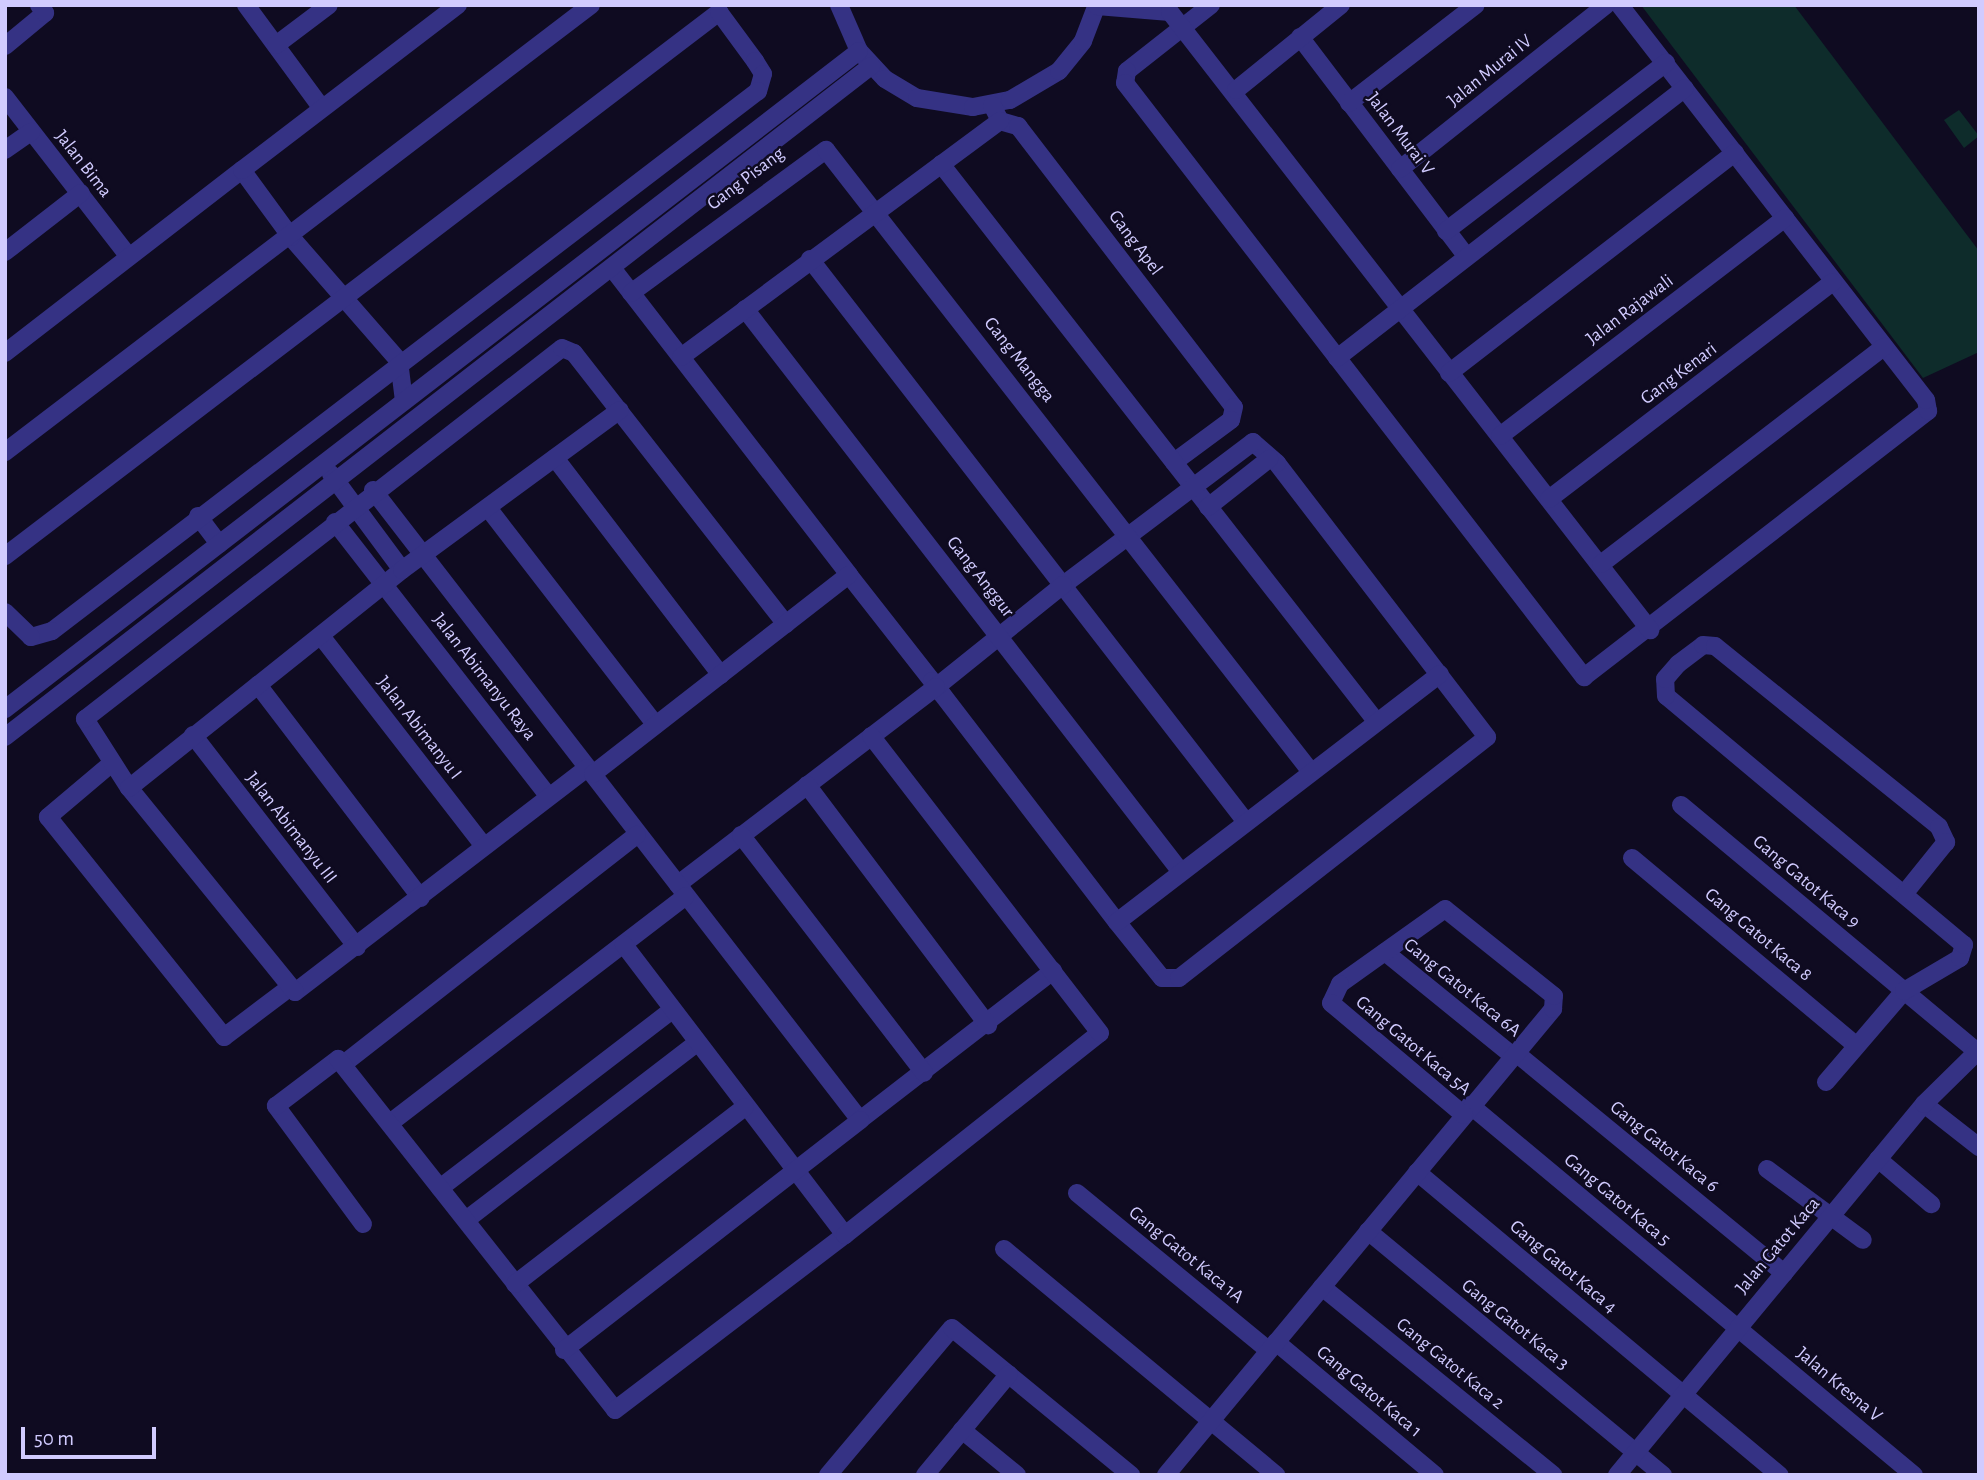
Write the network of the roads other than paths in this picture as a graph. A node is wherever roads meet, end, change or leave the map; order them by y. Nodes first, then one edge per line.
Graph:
1 (246, 5) edge
2 (328, 5) edge
3 (458, 5) edge
4 (592, 5) edge
5 (839, 5) edge
6 (1211, 5) edge
7 (1341, 5) edge
8 (1476, 5) edge
9 (1606, 5) edge
10 (1620, 5) edge
11 (1097, 6) edge
12 (720, 7) edge
13 (42, 9) edge
14 (1183, 27) junction
15 (1300, 37) junction
16 (276, 45) junction
17 (5, 46) edge
18 (859, 51) junction
19 (1666, 63) junction
20 (871, 66) junction
21 (1685, 88) junction
22 (1236, 90) junction
23 (5, 97) edge
24 (1349, 103) junction
25 (321, 107) junction
26 (996, 114) junction
27 (31, 132) junction
28 (678, 149) junction
29 (5, 150) edge
30 (1735, 153) junction
31 (941, 164) junction
32 (1400, 169) junction
33 (242, 170) junction
34 (696, 174) junction
35 (81, 193) junction
36 (876, 209) junction
37 (1785, 218) junction
38 (1446, 231) junction
39 (291, 237) junction
40 (5, 252) edge
41 (129, 257) junction
42 (1467, 257) junction
43 (810, 259) junction
44 (612, 268) junction
45 (514, 273) junction
46 (1833, 282) junction
47 (631, 293) junction
48 (536, 298) junction
49 (348, 299) junction
50 (1399, 308) junction
51 (745, 309) junction
52 (1884, 347) junction
53 (507, 349) junction
54 (5, 352) edge
55 (681, 357) junction
56 (1337, 358) junction
57 (400, 361) junction
58 (525, 372) junction
59 (1450, 373) junction
60 (404, 401) junction
61 (620, 410) junction
62 (1500, 436) junction
63 (390, 440) junction
64 (5, 452) edge
65 (555, 458) junction
66 (1269, 459) junction
67 (409, 462) junction
68 (1174, 462) junction
69 (322, 463) junction
70 (338, 481) junction
71 (1192, 486) junction
72 (373, 490) junction
73 (1549, 499) junction
74 (356, 505) junction
75 (1208, 507) junction
76 (488, 508) junction
77 (198, 516) junction
78 (335, 522) junction
79 (1129, 536) junction
80 (219, 544) junction
81 (253, 547) junction
82 (5, 556) edge
83 (424, 556) junction
84 (1601, 564) junction
85 (275, 570) junction
86 (402, 570) junction
87 (849, 575) junction
88 (386, 584) junction
89 (1063, 585) junction
90 (5, 612) edge
91 (786, 624) junction
92 (1650, 630) junction
93 (52, 631) junction
94 (321, 636) junction
95 (1000, 636) junction
96 (125, 645) junction
97 (72, 658) junction
98 (143, 673) junction
99 (1440, 674) junction
100 (721, 675) junction
101 (258, 685) junction
102 (936, 687) junction
103 (5, 709) edge
104 (1376, 721) junction
105 (656, 725) junction
106 (193, 735) junction
107 (871, 736) junction
108 (5, 737) edge
109 (112, 763) junction
110 (590, 771) junction
111 (1311, 772) junction
112 (807, 785) junction
113 (130, 788) junction
114 (548, 796) junction
115 (1681, 805) dead end
116 (1246, 822) junction
117 (637, 835) junction
118 (741, 835) junction
119 (484, 846) junction
120 (1632, 858) dead end
121 (1181, 872) junction
122 (682, 890) junction
123 (1904, 894) junction
124 (421, 898) junction
125 (1116, 922) junction
126 (624, 945) junction
127 (357, 947) junction
128 (1385, 952) junction
129 (1054, 971) junction
130 (289, 988) junction
131 (1904, 991) junction
132 (672, 1010) junction
133 (988, 1025) junction
134 (697, 1043) junction
135 (1856, 1045) junction
136 (1978, 1052) edge
137 (1515, 1055) junction
138 (346, 1062) junction
139 (924, 1073) junction
140 (1826, 1083) dead end
141 (1924, 1104) junction
142 (745, 1107) junction
143 (1467, 1110) junction
144 (860, 1120) junction
145 (390, 1123) junction
146 (1979, 1147) edge
147 (1878, 1160) junction
148 (1768, 1169) dead end
149 (1417, 1172) junction
150 (796, 1173) junction
151 (440, 1188) junction
152 (1077, 1194) dead end
153 (1931, 1204) dead end
154 (1830, 1216) junction
155 (466, 1220) junction
156 (363, 1224) dead end
157 (1368, 1231) junction
158 (845, 1235) junction
159 (1863, 1240) dead end
160 (1004, 1249) dead end
161 (1784, 1273) junction
162 (515, 1284) junction
163 (1321, 1287) junction
164 (1737, 1327) junction
165 (1272, 1346) junction
166 (564, 1350) junction
167 (1009, 1374) junction
168 (1683, 1394) junction
169 (1210, 1420) junction
170 (962, 1430) junction
171 (1635, 1452) junction
172 (828, 1475) edge
173 (925, 1475) edge
174 (1017, 1475) edge
175 (1131, 1475) edge
176 (1166, 1475) edge
177 (1276, 1475) edge
178 (1435, 1475) edge
179 (1553, 1475) edge
180 (1617, 1475) edge
181 (1663, 1475) edge
182 (1780, 1475) edge
183 (1914, 1475) edge

1 - 16 street
2 - 16 street
3 - 25 street
4 - 39 street
5 - 18 street
6 - 14 street
7 - 15 street
8 - 24 street
9 - 32 street, Jalan Murai IV
10 - 19 street
11 - 14 street
11 - 26 street
12 - 28 street
12 - 49 street
13 - 17 street
14 - 22 street
14 - 56 street
15 - 22 street
15 - 24 street, Jalan Murai V
16 - 25 street
18 - 20 street
18 - 34 street
19 - 21 street
19 - 38 street
20 - 26 street
20 - 44 street
21 - 30 street
21 - 42 street
22 - 50 street
23 - 27 street, Jalan Bima
24 - 32 street, Jalan Murai V
25 - 33 street
26 - 31 street
26 - 68 street, Gang Apel
27 - 29 street
27 - 35 street, Jalan Bima
28 - 34 street
28 - 45 street
30 - 37 street
30 - 59 street
31 - 36 street
31 - 68 street
32 - 38 street, Jalan Murai V
33 - 39 street
33 - 41 street
34 - 48 street
35 - 40 street
35 - 41 street, Jalan Bima
36 - 43 street
36 - 47 street, Gang Pisang
36 - 79 street, Gang Mangga
37 - 46 street
37 - 62 street, Jalan Rajawali
38 - 42 street, Jalan Murai V
39 - 49 street
39 - 64 street
41 - 54 street
42 - 50 street
43 - 51 street
43 - 89 street
44 - 47 street
44 - 53 street
45 - 48 street
45 - 57 street
46 - 52 street
46 - 73 street, Gang Kenari
47 - 55 street
48 - 60 street
49 - 57 street
49 - 82 street
50 - 56 street
50 - 59 street
51 - 55 street
51 - 95 street, Gang Anggur
52 - 84 street
52 - 92 street
53 - 58 street
53 - 63 street
55 - 87 street
56 - 92 street
57 - 60 street
57 - 77 street
58 - 61 street
58 - 67 street
59 - 62 street
60 - 69 street
61 - 65 street
61 - 91 street
62 - 73 street
63 - 67 street
63 - 70 street
65 - 76 street
65 - 100 street
66 - 71 street
66 - 75 street
66 - 99 street
67 - 72 street
68 - 71 street
69 - 70 street
69 - 80 street
70 - 74 street
70 - 81 street
71 - 75 street
71 - 79 street
72 - 74 street
72 - 83 street
73 - 84 street
74 - 78 street
74 - 86 street
75 - 104 street
76 - 83 street
76 - 105 street
77 - 80 street
77 - 93 street
78 - 85 street
78 - 88 street, Jalan Abimanyu Raya
79 - 89 street
79 - 111 street, Gang Mangga
80 - 97 street
81 - 85 street
81 - 96 street
83 - 86 street
83 - 110 street
84 - 92 street
85 - 98 street
86 - 88 street
87 - 91 street
87 - 102 street
88 - 94 street
88 - 114 street, Jalan Abimanyu Raya
89 - 95 street
89 - 116 street
90 - 93 street
91 - 100 street
93 - 97 street
94 - 101 street
94 - 119 street, Jalan Abimanyu I
95 - 102 street
95 - 121 street, Gang Anggur
96 - 98 street
96 - 108 street
97 - 103 street
98 - 109 street
99 - 104 street
99 - 125 street
100 - 105 street
101 - 106 street
101 - 124 street
102 - 107 street
102 - 125 street
104 - 111 street
105 - 110 street
106 - 113 street
106 - 127 street, Jalan Abimanyu III
107 - 112 street
107 - 129 street
109 - 113 street
109 - 130 street
110 - 114 street
110 - 117 street
111 - 116 street
112 - 118 street
112 - 133 street
113 - 130 street
114 - 119 street
115 - 131 street, Gang Gatot Kaca 9
116 - 121 street
117 - 122 street
117 - 138 street
118 - 122 street
118 - 139 street
119 - 124 street
120 - 135 street, Gang Gatot Kaca 8
121 - 125 street
122 - 126 street
122 - 144 street
123 - 123 street
123 - 131 street
124 - 127 street
126 - 132 street
126 - 145 street
127 - 130 street
128 - 137 street, Gang Gatot Kaca 6A
128 - 137 street
128 - 143 street, Gang Gatot Kaca 5A
129 - 133 street
129 - 158 street
131 - 135 street
131 - 136 street, Gang Gatot Kaca 9
132 - 134 street
132 - 151 street
133 - 139 street
134 - 142 street
134 - 155 street
135 - 140 street
136 - 141 street, Jalan Gatot Kaca
137 - 143 street
137 - 161 street, Gang Gatot Kaca 6
138 - 145 street
138 - 156 street
139 - 144 street
141 - 146 street
141 - 147 street, Jalan Gatot Kaca
142 - 150 street
142 - 162 street
143 - 149 street
143 - 164 street, Gang Gatot Kaca 5
144 - 150 street
145 - 151 street
147 - 153 street
147 - 154 street, Jalan Gatot Kaca
148 - 154 street
149 - 157 street
149 - 168 street, Gang Gatot Kaca 4
150 - 158 street
150 - 166 street
151 - 155 street
152 - 165 street, Gang Gatot Kaca 1A
154 - 159 street
154 - 161 street, Jalan Gatot Kaca
155 - 162 street
157 - 163 street
157 - 171 street, Gang Gatot Kaca 3
158 - 166 street
160 - 169 street
161 - 164 street, Jalan Gatot Kaca
162 - 166 street
163 - 165 street
163 - 179 street, Gang Gatot Kaca 2
164 - 168 street, Jalan Gatot Kaca
164 - 183 street, Jalan Kresna V
165 - 169 street
165 - 178 street, Gang Gatot Kaca 1
167 - 170 street
167 - 172 street
167 - 175 street
168 - 171 street, Jalan Gatot Kaca
168 - 182 street, Gang Gatot Kaca 4
169 - 176 street
169 - 177 street
170 - 173 street
170 - 174 street
171 - 180 street, Jalan Gatot Kaca
171 - 181 street, Gang Gatot Kaca 3

